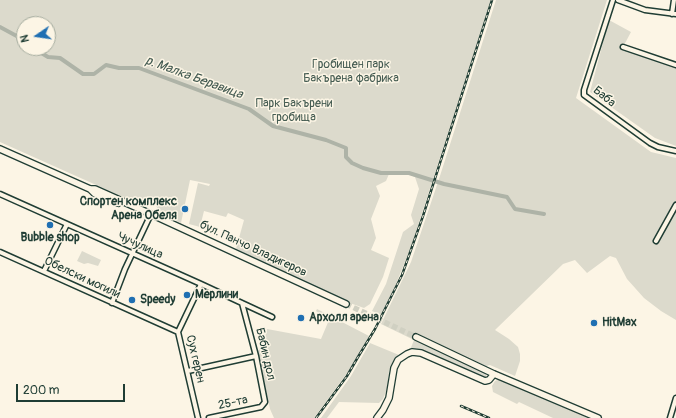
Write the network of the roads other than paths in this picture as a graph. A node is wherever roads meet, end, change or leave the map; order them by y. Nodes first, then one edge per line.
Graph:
1 (613, 0) edge
2 (618, 0) edge
3 (674, 0) edge
4 (674, 14) edge
5 (623, 47) dead end
6 (676, 65) edge
7 (0, 149) edge
8 (676, 151) edge
9 (0, 194) edge
10 (676, 205) edge
11 (150, 214) junction
12 (67, 224) junction
13 (656, 241) dead end
14 (0, 252) edge
15 (133, 253) junction
16 (44, 271) junction
17 (201, 284) junction
18 (112, 303) junction
19 (242, 303) junction
20 (346, 304) tunnel mouth
21 (272, 317) dead end
22 (178, 332) junction
23 (416, 337) tunnel mouth
24 (256, 356) junction
25 (188, 371) junction
26 (494, 374) junction
27 (676, 398) edge
28 (261, 407) joint
29 (198, 418) edge
30 (209, 418) edge
31 (377, 418) edge
32 (598, 418) edge
33 (670, 418) edge

1 - 8 street, Баба
2 - 4 street
3 - 4 street
5 - 6 street
7 - 11 street, бул. Панчо Владигеров
9 - 12 street, Чучулица
10 - 13 street
11 - 15 street
11 - 20 street, бул. Панчо Владигеров
12 - 15 street, Чучулица
12 - 16 street
14 - 16 street, Обелски могили
15 - 17 street, Чучулица
15 - 18 street
16 - 18 street, Обелски могили
17 - 19 street, Чучулица
17 - 22 street, Сух герен
18 - 22 street, Обелски могили
19 - 21 street, Чучулица
19 - 24 street, Бабин дол
22 - 25 street, Сух герен
23 - 26 street
24 - 25 street
24 - 28 street, Бабин дол
25 - 29 street, Сух герен
26 - 31 street
26 - 32 street
27 - 33 street
28 - 30 street, 25-та

